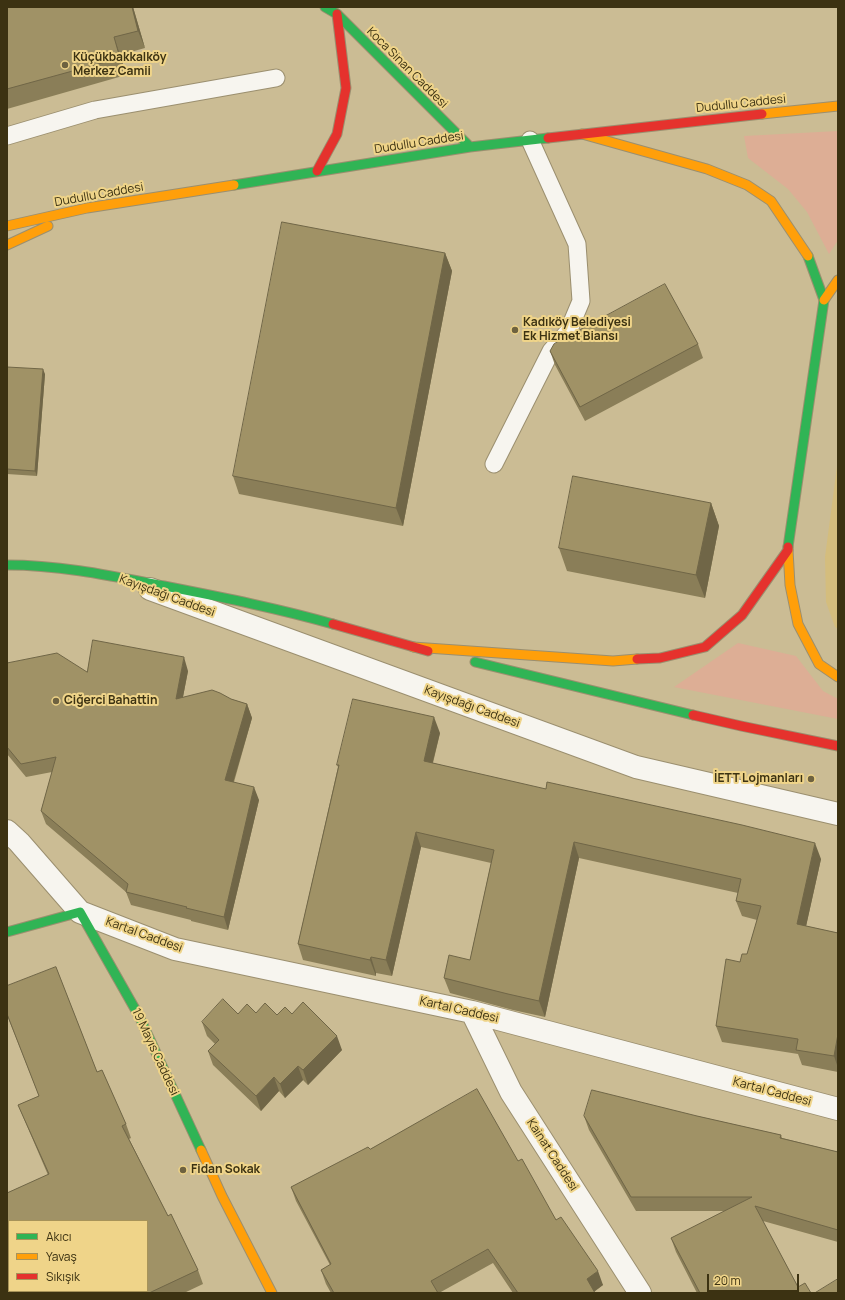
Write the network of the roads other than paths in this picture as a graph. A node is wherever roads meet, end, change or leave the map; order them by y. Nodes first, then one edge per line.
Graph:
1 (325, 7) edge
2 (337, 14) junction
3 (276, 78) dead end
4 (838, 106) edge
5 (582, 134) junction
6 (7, 136) edge
7 (530, 140) junction
8 (470, 148) junction
9 (317, 171) junction
10 (87, 208) junction
11 (7, 226) edge
12 (7, 245) edge
13 (838, 280) edge
14 (824, 300) junction
15 (494, 464) dead end
16 (788, 550) junction
17 (7, 565) edge
18 (113, 576) junction
19 (413, 647) junction
20 (838, 678) edge
21 (838, 746) edge
22 (838, 814) edge
23 (7, 831) edge
24 (80, 912) junction
25 (7, 932) edge
26 (472, 1012) junction
27 (838, 1110) edge
28 (272, 1293) edge
29 (640, 1293) edge

1 - 2 main road, Koca Sinan Caddesi
2 - 8 main road, Koca Sinan Caddesi
2 - 9 main road
3 - 6 lane
4 - 5 main road, Dudullu Caddesi
5 - 7 main road, Dudullu Caddesi
5 - 14 main road
7 - 8 main road, Dudullu Caddesi
7 - 15 lane
8 - 9 main road, Dudullu Caddesi
9 - 10 main road, Dudullu Caddesi
10 - 11 main road, Dudullu Caddesi
10 - 12 main road
13 - 14 main road
14 - 16 main road
16 - 19 main road
16 - 20 main road
17 - 18 main road, Kayışdağı Caddesi
18 - 19 main road, Kayışdağı Caddesi
18 - 22 street, Kayışdağı Caddesi
19 - 21 main road, Kayışdağı Caddesi
23 - 24 street, 19 Mayıs Caddesi
24 - 25 main road
24 - 26 street, Kartal Caddesi
24 - 28 main road, 19 Mayıs Caddesi
26 - 27 street, Kartal Caddesi
26 - 29 street, Kainat Caddesi

